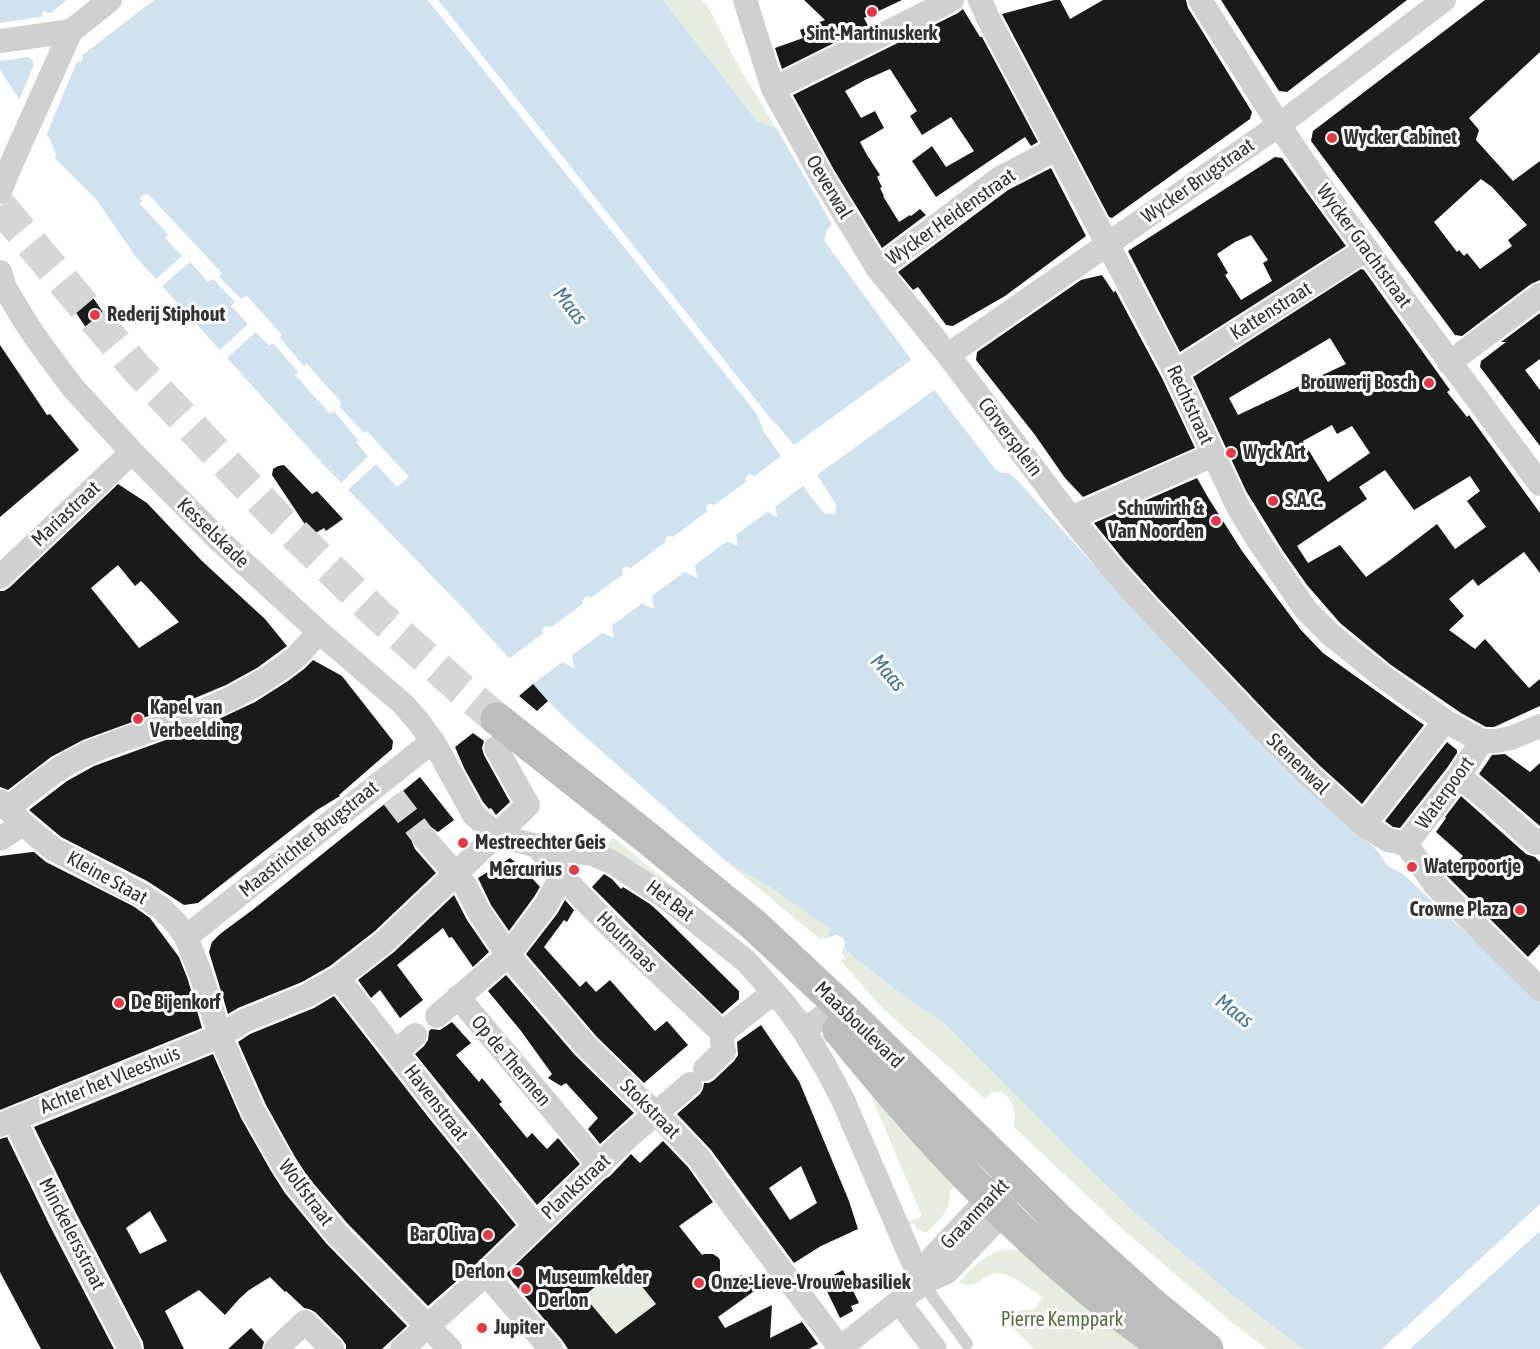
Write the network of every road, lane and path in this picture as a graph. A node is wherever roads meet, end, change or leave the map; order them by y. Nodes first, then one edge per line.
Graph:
1 (110, 0) edge
2 (745, 0) edge
3 (952, 0) edge
4 (980, 0) edge
5 (1200, 0) edge
6 (1444, 0) edge
7 (71, 31) junction
8 (0, 41) edge
9 (773, 89) junction
10 (1279, 125) junction
11 (1056, 149) junction
12 (0, 192) edge
13 (1107, 244) junction
14 (1367, 249) junction
15 (878, 269) junction
16 (0, 272) edge
17 (1540, 295) edge
18 (7, 309) edge
19 (948, 356) junction
20 (1449, 363) junction
21 (1175, 372) junction
22 (132, 452) junction
23 (1213, 455) junction
24 (1540, 484) edge
25 (1071, 518) junction
26 (0, 577) edge
27 (319, 632) junction
28 (1445, 721) junction
29 (1540, 726) edge
30 (494, 731) junction
31 (433, 741) junction
32 (1482, 741) junction
33 (1459, 776) junction
34 (10, 812) edge
35 (1364, 825) junction
36 (497, 834) junction
37 (0, 839) edge
38 (426, 840) tunnel mouth
39 (1540, 840) edge
40 (1406, 844) junction
41 (537, 846) junction
42 (456, 873) junction
43 (561, 877) junction
44 (186, 938) junction
45 (508, 955) junction
46 (338, 978) junction
47 (1540, 988) edge
48 (774, 992) junction
49 (458, 997) junction
50 (437, 1016) dead end
51 (815, 1022) junction
52 (722, 1033) junction
53 (415, 1035) dead end
54 (220, 1036) junction
55 (396, 1052) junction
56 (656, 1113) junction
57 (7, 1122) edge
58 (600, 1166) junction
59 (1011, 1174) junction
60 (996, 1205) junction
61 (535, 1226) junction
62 (491, 1268) junction
63 (924, 1282) junction
64 (899, 1302) junction
65 (428, 1326) junction
66 (967, 1344) dead end
67 (130, 1349) edge
68 (276, 1349) edge
69 (332, 1349) edge
70 (402, 1349) edge
71 (450, 1349) edge
72 (551, 1349) edge
73 (840, 1349) edge
74 (935, 1349) edge
75 (1168, 1349) edge
76 (1207, 1349) edge

1 - 7 street
2 - 9 street, Oeverwal
3 - 9 street
4 - 11 street, Rechtstraat
5 - 10 street, Wycker Grachtstraat
6 - 10 street, Wycker Brugstraat
7 - 8 street
7 - 12 street
9 - 15 street, Oeverwal
10 - 13 street, Wycker Brugstraat
10 - 14 street, Wycker Grachtstraat
11 - 13 street, Rechtstraat
11 - 15 street, Wycker Heidenstraat
13 - 19 street, Wycker Brugstraat
13 - 21 street, Rechtstraat
14 - 20 street, Wycker Grachtstraat
14 - 21 street, Kattenstraat
15 - 19 street, Oeverwal
16 - 18 street, Kesselskade
17 - 20 street
18 - 22 street, Kesselskade
19 - 25 street, Cörversplein
20 - 24 street, Wycker Grachtstraat
21 - 23 street, Rechtstraat
22 - 26 street, Mariastraat
22 - 27 street, Kesselskade
23 - 25 street
23 - 28 street, Rechtstraat
25 - 35 street, Stenenwal
27 - 31 street, Kesselskade
27 - 34 street
28 - 32 street, Rechtstraat
28 - 35 street
29 - 32 street
30 - 36 street, Achter het Vleeshuis
30 - 51 main road, Maasboulevard
30 - 59 main road, Maasboulevard
31 - 36 street, Kesselskade
31 - 44 street, Maastrichter Brugstraat
32 - 33 street, Waterpoort
33 - 39 street
33 - 40 street, Waterpoort
34 - 37 street
34 - 44 street, Kleine Staat
35 - 40 street, Stenenwal
36 - 41 street, Het Bat
36 - 42 street, Achter het Vleeshuis
38 - 42 street, Stokstraat
40 - 47 street
41 - 43 street, Houtmaas
41 - 48 street, Het Bat
42 - 45 street, Stokstraat
42 - 46 street, Achter het Vleeshuis
43 - 45 street
43 - 52 street, Houtmaas
44 - 54 street, Kleine Staat
45 - 49 street
45 - 56 street, Stokstraat
46 - 54 street, Achter het Vleeshuis
46 - 55 street, Havenstraat
48 - 51 street, Het Bat
48 - 52 street
49 - 50 street
49 - 58 street, Op de Thermen
51 - 60 main road, Maasboulevard
51 - 63 street, Het Bat
52 - 56 street, Plankstraat
53 - 55 street
54 - 57 street, Achter het Vleeshuis
54 - 65 street, Wolfstraat
55 - 61 street, Havenstraat
56 - 58 street, Plankstraat
56 - 73 street, Stokstraat
57 - 67 street, Minckelersstraat
58 - 61 street, Plankstraat
59 - 60 street, Graanmarkt
59 - 76 main road, Maasboulevard
60 - 63 street, Graanmarkt
60 - 75 main road, Maasboulevard
61 - 62 street, Plankstraat
62 - 65 street, Plankstraat
62 - 72 street
63 - 64 street, Graanmarkt
63 - 66 lane
64 - 73 street, Graanmarkt
64 - 74 street
65 - 70 street, Plankstraat
65 - 71 street, Wolfstraat
68 - 69 street

